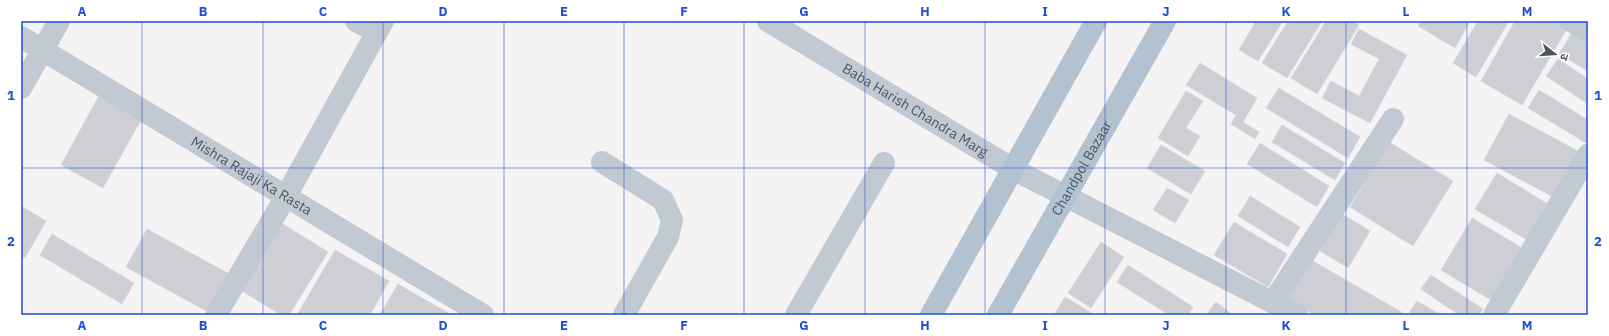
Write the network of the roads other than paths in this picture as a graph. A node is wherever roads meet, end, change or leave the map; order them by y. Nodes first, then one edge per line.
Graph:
1 (59, 21) edge
2 (356, 21) edge
3 (768, 21) edge
4 (1096, 21) edge
5 (1165, 21) edge
6 (1571, 21) edge
7 (380, 27) edge
8 (1588, 31) edge
9 (21, 37) edge
10 (44, 50) junction
11 (21, 88) edge
12 (1393, 119) dead end
13 (1588, 155) edge
14 (602, 162) dead end
15 (884, 163) dead end
16 (1012, 169) junction
17 (1066, 194) junction
18 (286, 198) junction
19 (1272, 302) junction
20 (216, 315) edge
21 (483, 315) edge
22 (624, 315) edge
23 (796, 315) edge
24 (931, 315) edge
25 (998, 315) edge
26 (1297, 315) edge
27 (1494, 315) edge

1 - 10 street
2 - 7 street
3 - 16 street, Baba Harish Chandra Marg
4 - 16 main road
5 - 17 main road, Chandpol Bazaar
6 - 8 street
7 - 18 street
9 - 10 street, Mishra Rajaji Ka Rasta
10 - 11 street
10 - 18 street, Mishra Rajaji Ka Rasta
12 - 19 street
13 - 27 street
14 - 22 street
15 - 23 street
16 - 17 street, Baba Harish Chandra Marg
16 - 24 main road
17 - 19 street, Baba Harish Chandra Marg
17 - 25 main road, Chandpol Bazaar
18 - 20 street
18 - 21 street, Mishra Rajaji Ka Rasta
19 - 26 street, Baba Harish Chandra Marg

